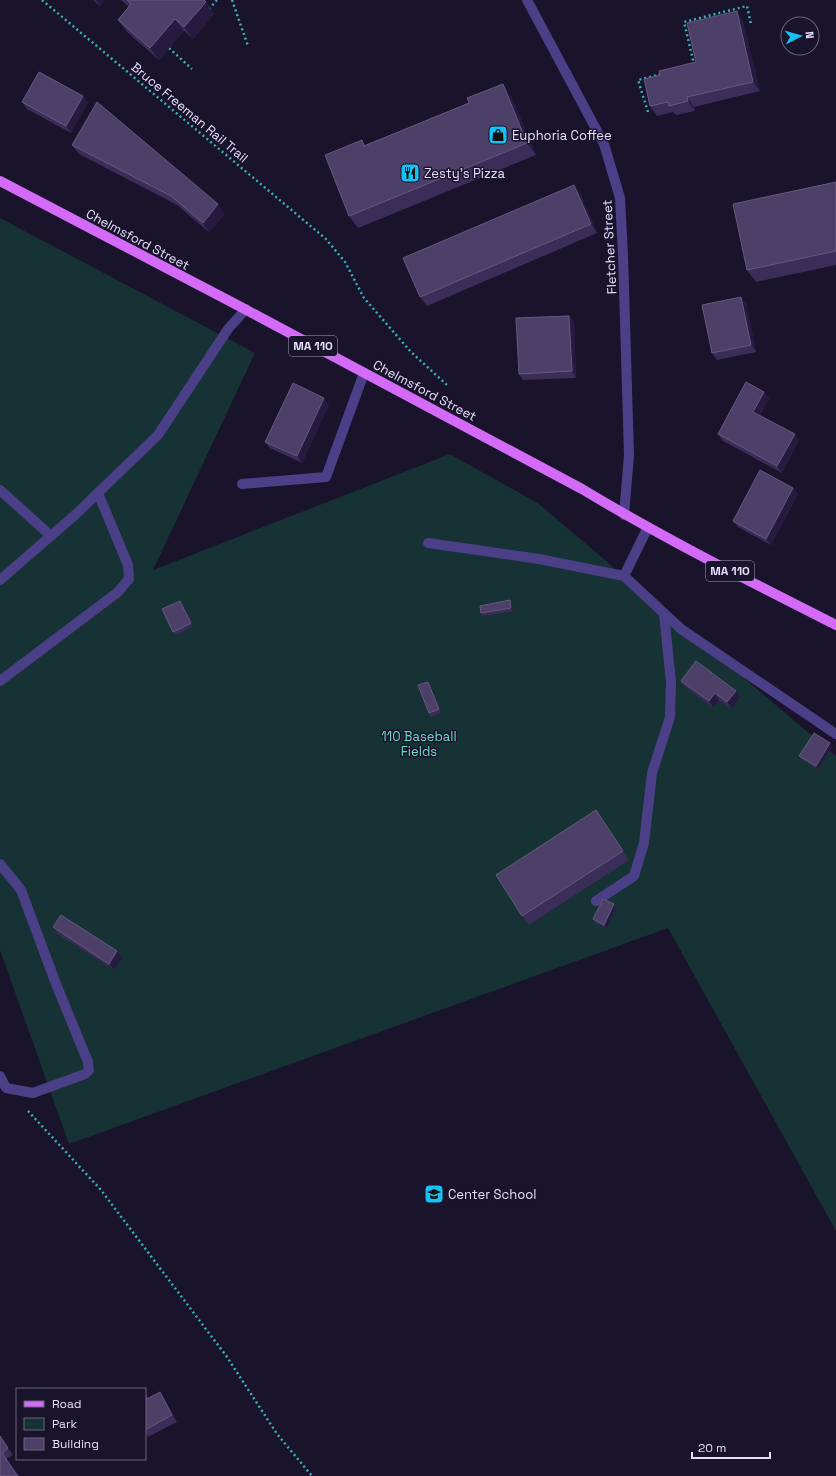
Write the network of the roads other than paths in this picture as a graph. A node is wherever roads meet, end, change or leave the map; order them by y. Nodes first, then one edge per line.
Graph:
1 (527, 0) edge
2 (0, 181) edge
3 (246, 310) junction
4 (364, 373) junction
5 (242, 484) dead end
6 (0, 490) edge
7 (98, 493) junction
8 (624, 515) junction
9 (648, 528) junction
10 (51, 536) junction
11 (428, 543) dead end
12 (624, 576) junction
13 (0, 580) edge
14 (664, 614) junction
15 (836, 626) edge
16 (0, 681) edge
17 (836, 734) edge
18 (0, 864) edge
19 (596, 901) dead end
20 (0, 1076) edge
21 (3, 1091) edge

1 - 8 street, Fletcher Street
2 - 3 main road, Chelmsford Street / MA 110
3 - 4 main road, Chelmsford Street / MA 110
3 - 7 street
4 - 5 street
4 - 8 main road, Chelmsford Street / MA 110
6 - 10 street
7 - 10 street
7 - 16 street
8 - 9 main road, Chelmsford Street / MA 110
9 - 12 street
9 - 15 main road, Chelmsford Street / MA 110
10 - 13 street
11 - 12 street
12 - 14 street
14 - 17 street
14 - 19 street
18 - 21 street
20 - 21 street

